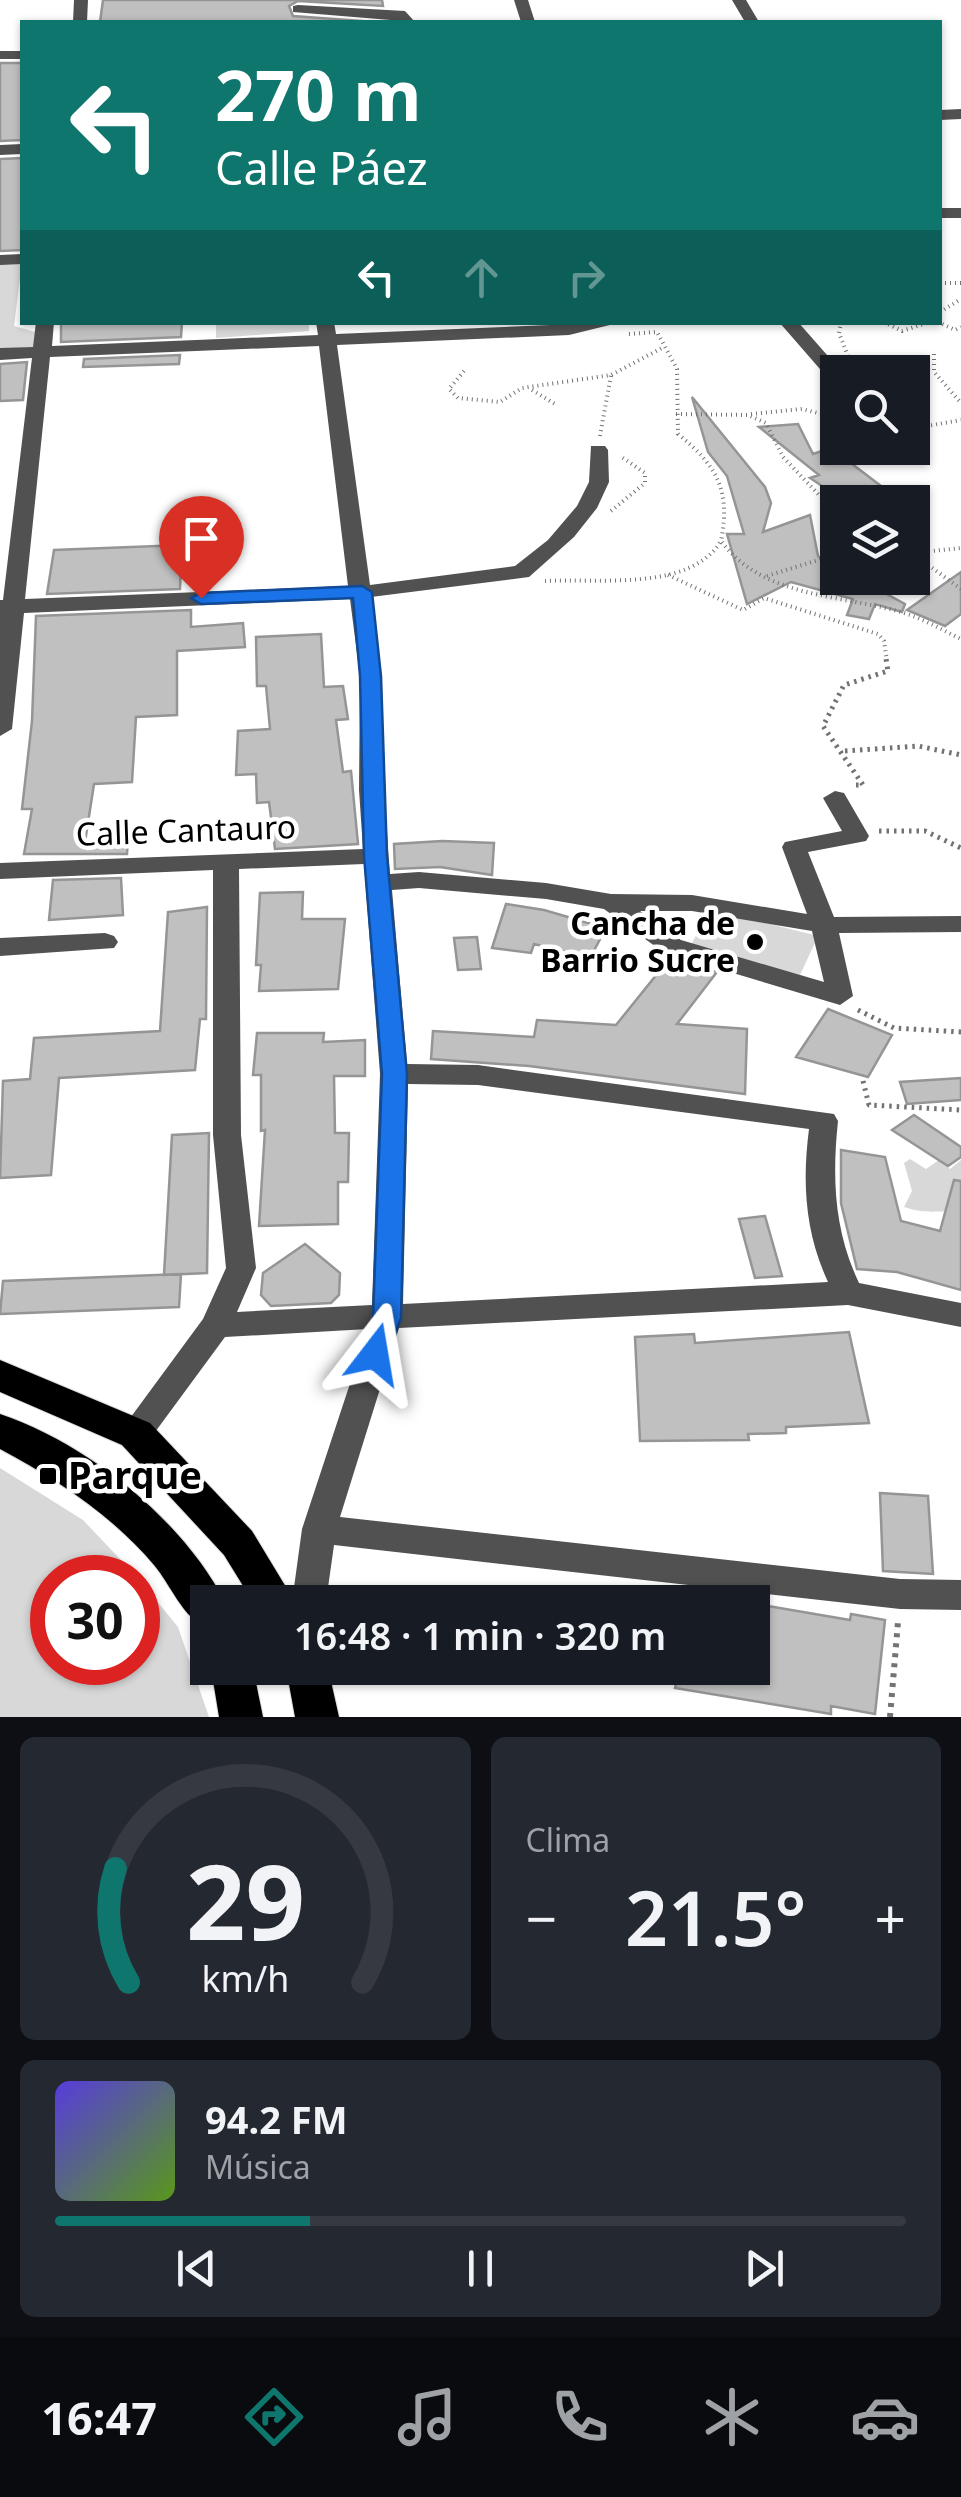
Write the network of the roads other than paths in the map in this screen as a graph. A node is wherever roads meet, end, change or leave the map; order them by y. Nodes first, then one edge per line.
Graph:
1 (298, 11) edge
2 (407, 20) edge
3 (45, 325) edge
4 (596, 325) edge
5 (791, 325) edge
6 (326, 331) edge
7 (42, 352) junction
8 (0, 354) edge
9 (826, 355) edge
10 (598, 450) road end
11 (362, 592) junction
12 (7, 607) edge
13 (0, 729) edge
14 (835, 798) road end
15 (226, 861) junction
16 (378, 869) junction
17 (0, 871) edge
18 (611, 902) junction
19 (961, 924) edge
20 (824, 925) junction
21 (106, 942) dead end
22 (0, 947) edge
23 (394, 1074) junction
24 (848, 1293) junction
25 (961, 1315) edge
26 (387, 1318) junction
27 (216, 1324) junction
28 (0, 1374) edge
29 (0, 1430) edge
30 (136, 1434) junction
31 (318, 1529) junction
32 (190, 1585) edge
33 (265, 1585) edge
34 (311, 1585) edge
35 (961, 1595) edge
36 (235, 1685) edge
37 (310, 1685) edge
38 (241, 1717) edge
39 (316, 1717) edge

1 - 2 street
3 - 7 street
4 - 6 street
5 - 9 street
6 - 7 street
6 - 11 street
7 - 8 street
7 - 12 street
10 - 11 street
11 - 12 street
11 - 16 street
12 - 13 street
14 - 20 street
15 - 16 street, Calle Cantauro
15 - 17 street, Calle Cantauro
15 - 27 street
16 - 18 street, Calle Cantauro
16 - 23 street
18 - 20 street, Calle Cantauro
18 - 20 street
19 - 20 street, Calle Cantauro
21 - 22 street
23 - 24 street
23 - 26 street
24 - 25 street
24 - 26 street
26 - 27 street
26 - 31 street
27 - 30 street
28 - 30 highway
29 - 32 highway
30 - 33 highway
31 - 34 street
31 - 35 street
36 - 38 highway
37 - 39 highway

